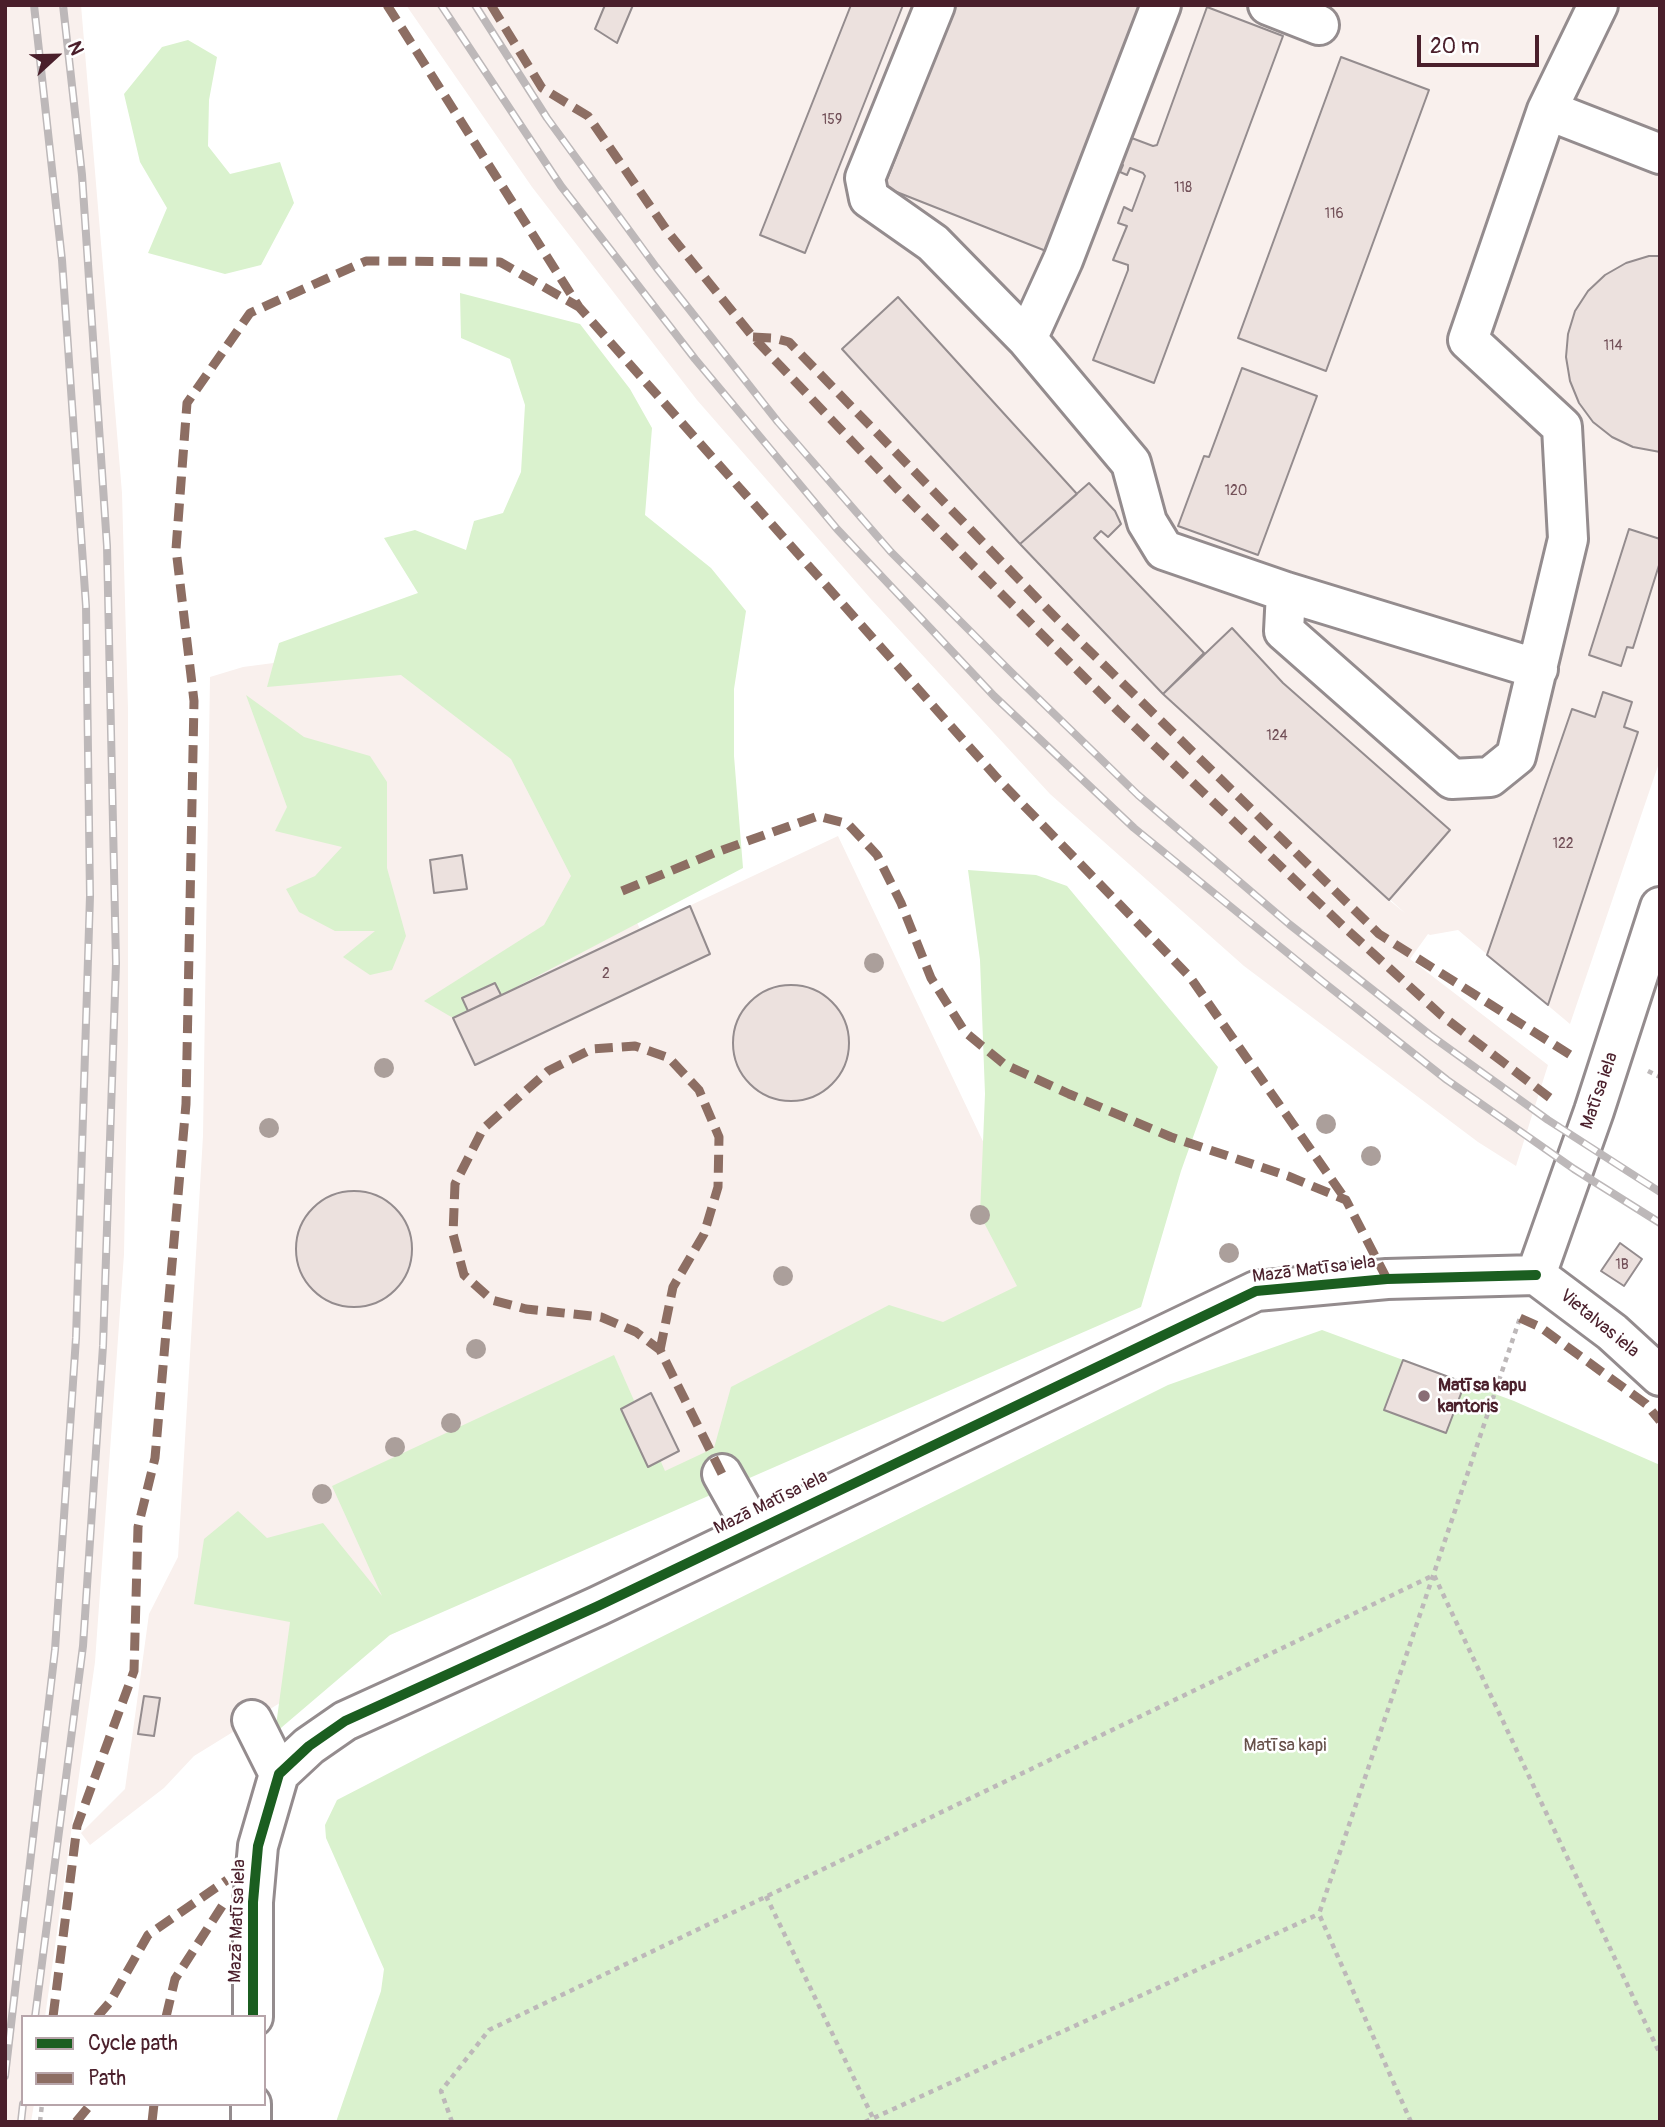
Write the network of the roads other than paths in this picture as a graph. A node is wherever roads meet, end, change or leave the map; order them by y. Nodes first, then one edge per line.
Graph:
1 (935, 5) edge
2 (1161, 5) edge
3 (1268, 5) edge
4 (1598, 5) edge
5 (1319, 25) dead end
6 (1546, 110) junction
7 (1660, 154) edge
8 (1027, 339) junction
9 (1286, 592) junction
10 (1538, 670) junction
11 (1660, 907) edge
12 (1646, 997) edge
13 (1536, 1275) junction
14 (1660, 1376) edge
15 (722, 1474) dead end
16 (754, 1531) junction
17 (253, 1720) dead end
18 (279, 1774) junction
19 (253, 2015) edge

1 - 8 street
2 - 8 street
3 - 5 street
4 - 6 street
6 - 7 street
6 - 10 street
8 - 9 street
9 - 10 street
9 - 10 street
11 - 12 street, Matīsa iela
12 - 13 street, Matīsa iela
13 - 14 street, Vietalvas iela
13 - 16 street, Mazā Matīsa iela
15 - 16 street
16 - 18 street, Mazā Matīsa iela
17 - 18 street
18 - 19 street, Mazā Matīsa iela

